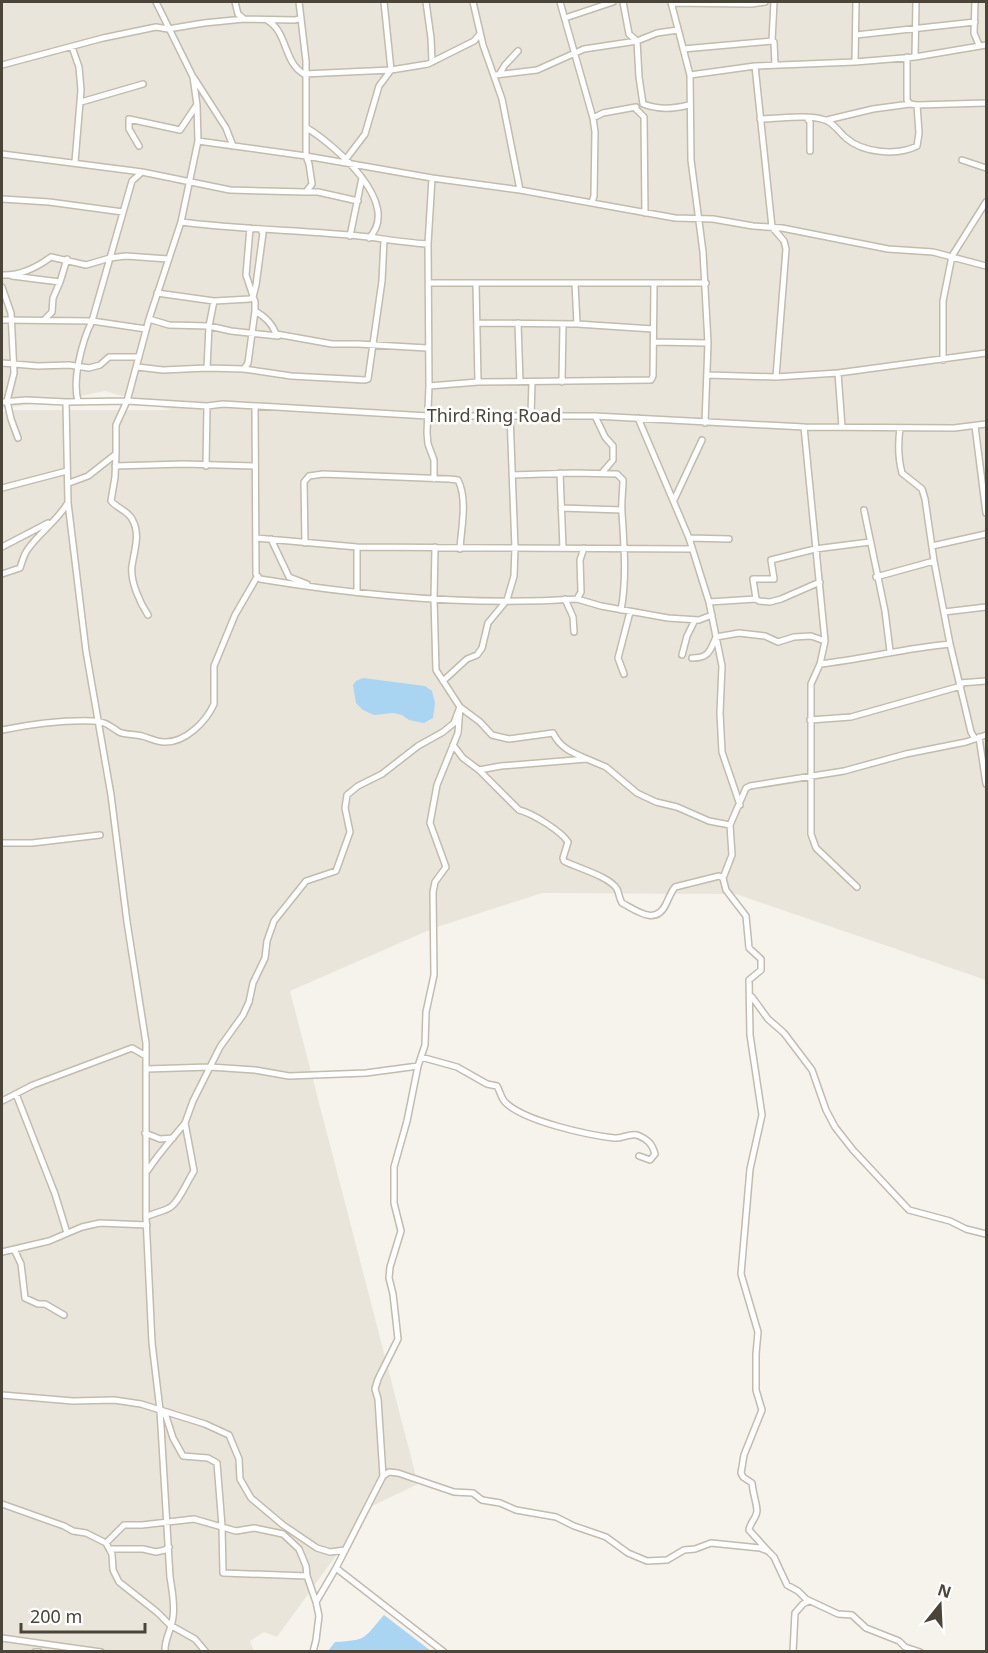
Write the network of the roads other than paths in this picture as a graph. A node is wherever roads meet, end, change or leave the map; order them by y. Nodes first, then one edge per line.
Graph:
1 (156, 2) edge
2 (234, 2) edge
3 (299, 2) edge
4 (384, 2) edge
5 (426, 2) edge
6 (473, 2) edge
7 (560, 2) edge
8 (613, 2) edge
9 (623, 2) edge
10 (671, 2) edge
11 (765, 2) edge
12 (774, 2) edge
13 (856, 2) edge
14 (916, 2) edge
15 (975, 2) edge
16 (751, 3) edge
17 (301, 18) junction
18 (564, 18) junction
19 (244, 19) junction
20 (267, 20) junction
21 (975, 21) junction
22 (916, 27) junction
23 (168, 28) junction
24 (678, 30) junction
25 (480, 34) junction
26 (856, 35) junction
27 (637, 41) junction
28 (772, 41) junction
29 (979, 45) junction
30 (987, 45) edge
31 (72, 47) junction
32 (683, 49) junction
33 (518, 51) dead end
34 (576, 54) junction
35 (907, 57) junction
36 (915, 57) junction
37 (432, 62) junction
38 (855, 62) junction
39 (5, 64) edge
40 (774, 65) junction
41 (754, 66) junction
42 (2, 70) edge
43 (391, 70) junction
44 (305, 74) junction
45 (497, 74) junction
46 (690, 75) junction
47 (193, 77) junction
48 (144, 84) dead end
49 (81, 102) junction
50 (987, 103) edge
51 (643, 104) junction
52 (197, 105) junction
53 (689, 105) junction
54 (913, 105) junction
55 (635, 108) junction
56 (593, 118) junction
57 (807, 118) junction
58 (760, 120) junction
59 (826, 120) junction
60 (307, 128) junction
61 (198, 141) junction
62 (139, 146) dead end
63 (233, 146) junction
64 (810, 151) dead end
65 (2, 154) edge
66 (306, 156) junction
67 (962, 160) dead end
68 (348, 161) junction
69 (75, 162) junction
70 (987, 168) edge
71 (142, 172) junction
72 (362, 178) junction
73 (432, 178) junction
74 (189, 182) junction
75 (520, 190) junction
76 (306, 192) junction
77 (2, 199) edge
78 (358, 201) junction
79 (592, 202) junction
80 (987, 202) edge
81 (123, 212) junction
82 (645, 213) junction
83 (699, 219) junction
84 (181, 222) junction
85 (772, 227) junction
86 (250, 228) junction
87 (260, 229) junction
88 (350, 236) junction
89 (369, 237) junction
90 (384, 240) junction
91 (428, 244) junction
92 (952, 256) junction
93 (110, 258) junction
94 (67, 259) junction
95 (168, 259) junction
96 (987, 266) edge
97 (5, 276) edge
98 (60, 282) junction
99 (575, 283) junction
100 (705, 283) junction
101 (429, 284) junction
102 (476, 284) junction
103 (654, 284) junction
104 (2, 287) edge
105 (157, 293) junction
106 (253, 297) junction
107 (213, 301) junction
108 (255, 311) junction
109 (149, 319) junction
110 (2, 320) edge
111 (11, 320) junction
112 (44, 320) junction
113 (92, 321) junction
114 (477, 322) junction
115 (518, 323) junction
116 (563, 324) junction
117 (577, 324) junction
118 (209, 326) junction
119 (147, 329) junction
120 (652, 329) junction
121 (252, 332) junction
122 (280, 336) junction
123 (654, 342) junction
124 (708, 343) junction
125 (374, 344) junction
126 (427, 348) junction
127 (987, 353) edge
128 (139, 357) junction
129 (943, 360) junction
130 (2, 363) edge
131 (14, 363) junction
132 (248, 363) junction
133 (137, 366) junction
134 (79, 367) junction
135 (207, 368) junction
136 (244, 369) junction
137 (253, 371) junction
138 (838, 373) junction
139 (708, 375) junction
140 (776, 377) junction
141 (478, 382) junction
142 (520, 382) junction
143 (532, 382) junction
144 (562, 382) junction
145 (429, 386) junction
146 (4, 401) edge
147 (78, 401) junction
148 (127, 401) junction
149 (66, 402) junction
150 (207, 405) junction
151 (255, 406) junction
152 (510, 415) junction
153 (531, 415) junction
154 (428, 416) junction
155 (595, 416) junction
156 (638, 418) junction
157 (705, 423) junction
158 (987, 424) edge
159 (842, 426) junction
160 (975, 426) junction
161 (804, 427) junction
162 (900, 428) junction
163 (18, 438) dead end
164 (702, 440) dead end
165 (116, 454) junction
166 (115, 466) junction
167 (206, 466) junction
168 (254, 466) junction
169 (67, 471) junction
170 (560, 473) junction
171 (602, 473) junction
172 (512, 475) junction
173 (434, 479) junction
174 (69, 483) junction
175 (985, 486) edge
176 (2, 488) edge
177 (674, 500) junction
178 (68, 503) junction
179 (561, 508) junction
180 (622, 510) junction
181 (864, 510) dead end
182 (987, 513) edge
183 (52, 521) junction
184 (987, 534) edge
185 (256, 538) junction
186 (689, 538) junction
187 (729, 539) dead end
188 (271, 540) junction
189 (870, 542) junction
190 (305, 543) junction
191 (932, 546) junction
192 (2, 547) edge
193 (357, 547) junction
194 (435, 547) junction
195 (515, 548) junction
196 (563, 548) junction
197 (584, 548) junction
198 (624, 548) junction
199 (460, 549) junction
200 (692, 549) junction
201 (815, 549) junction
202 (934, 561) junction
203 (2, 574) edge
204 (257, 577) junction
205 (876, 577) junction
206 (820, 582) junction
207 (317, 588) junction
208 (357, 591) junction
209 (756, 598) junction
210 (434, 599) junction
211 (565, 599) junction
212 (577, 599) junction
213 (507, 600) junction
214 (709, 602) junction
215 (987, 607) edge
216 (621, 610) junction
217 (630, 612) junction
218 (944, 612) junction
219 (148, 615) dead end
220 (712, 615) junction
221 (695, 620) junction
222 (574, 632) dead end
223 (716, 637) junction
224 (825, 641) junction
225 (950, 644) junction
226 (890, 651) junction
227 (682, 655) dead end
228 (692, 658) dead end
229 (820, 664) junction
230 (624, 674) dead end
231 (443, 681) junction
232 (987, 681) edge
233 (960, 685) junction
234 (460, 707) junction
235 (97, 720) junction
236 (810, 720) junction
237 (2, 730) edge
238 (987, 735) edge
239 (977, 738) junction
240 (453, 744) junction
241 (588, 759) junction
242 (479, 770) junction
243 (812, 774) junction
244 (987, 784) edge
245 (740, 805) junction
246 (730, 825) junction
247 (100, 835) dead end
248 (2, 843) edge
249 (723, 878) junction
250 (857, 887) dead end
251 (751, 996) junction
252 (146, 1056) junction
253 (421, 1057) junction
254 (418, 1066) junction
255 (210, 1068) junction
256 (146, 1069) junction
257 (16, 1094) junction
258 (2, 1101) edge
259 (185, 1123) junction
260 (145, 1133) junction
261 (173, 1138) junction
262 (639, 1156) dead end
263 (147, 1171) junction
264 (146, 1217) junction
265 (147, 1225) junction
266 (67, 1233) junction
267 (987, 1234) edge
268 (14, 1249) junction
269 (2, 1252) edge
270 (64, 1315) dead end
271 (2, 1395) edge
272 (160, 1411) junction
273 (383, 1476) junction
274 (2, 1504) edge
275 (168, 1521) junction
276 (222, 1526) junction
277 (106, 1543) junction
278 (169, 1546) junction
279 (110, 1549) junction
280 (345, 1550) junction
281 (768, 1551) junction
282 (336, 1568) junction
283 (307, 1576) junction
284 (809, 1601) junction
285 (316, 1602) junction
286 (170, 1625) junction
287 (2, 1638) edge
288 (67, 1646) junction
289 (58, 1652) edge
290 (101, 1652) edge
291 (165, 1652) edge
292 (206, 1652) edge
293 (313, 1652) edge
294 (444, 1652) edge
295 (793, 1652) edge
296 (920, 1652) edge

1 - 23 street
2 - 19 street
3 - 17 street
4 - 43 street
5 - 37 street
6 - 25 street
7 - 18 street
8 - 18 street
9 - 27 street
10 - 16 street
10 - 24 street
11 - 16 street
12 - 28 street
13 - 26 street
14 - 22 street
15 - 21 street
17 - 20 street
17 - 44 street
18 - 34 street
19 - 20 street
19 - 23 street
20 - 44 street
21 - 22 street
21 - 29 street
22 - 26 street
22 - 36 street
23 - 31 street
23 - 47 street
24 - 27 street
24 - 32 street
25 - 37 street
25 - 45 street
26 - 38 street
27 - 34 street
27 - 51 street
28 - 32 street
28 - 40 street
29 - 30 street
29 - 36 street
31 - 39 street
31 - 49 street
32 - 46 street
33 - 45 street
34 - 45 street
34 - 56 street
35 - 36 street
35 - 38 street
35 - 54 street
37 - 43 street
38 - 40 street
39 - 42 street
40 - 41 street
41 - 46 street
41 - 58 street
43 - 44 street
43 - 68 street
44 - 60 street
45 - 75 street
46 - 53 street
47 - 52 street
47 - 63 street
48 - 49 street
49 - 69 street
50 - 54 street
51 - 53 street
51 - 55 street
52 - 61 street
52 - 62 street
53 - 83 street
54 - 59 street
54 - 59 street
55 - 56 street
55 - 82 street
56 - 79 street
57 - 58 street
57 - 59 street
57 - 64 street
58 - 85 street
60 - 66 street
60 - 68 street
61 - 63 street
61 - 74 street
63 - 66 street
65 - 69 street
66 - 68 street
66 - 76 street
67 - 70 street
68 - 72 street
68 - 73 street
69 - 71 street
71 - 74 street
71 - 81 street
72 - 78 street
72 - 89 street
73 - 75 street
73 - 91 street
74 - 76 street
74 - 84 street
75 - 79 street
76 - 78 street
77 - 81 street
78 - 88 street
79 - 82 street
80 - 92 street
81 - 93 street
82 - 83 street
83 - 85 street
83 - 100 street
84 - 86 street
84 - 95 street
85 - 92 street
85 - 140 street
86 - 87 street
86 - 106 street
87 - 88 street
87 - 106 street
88 - 89 street
89 - 90 street
90 - 91 street
90 - 125 street
91 - 101 street
92 - 96 street
92 - 129 street
93 - 94 street
93 - 95 street
93 - 113 street
94 - 97 street
94 - 98 street
95 - 105 street
97 - 98 street
97 - 104 street
98 - 112 street
99 - 102 street
99 - 103 street
99 - 117 street
100 - 103 street
100 - 124 street
101 - 102 street
101 - 126 street
102 - 114 street
103 - 120 street
104 - 111 street
105 - 107 street
105 - 109 street
106 - 107 street
106 - 108 street
107 - 118 street
108 - 121 street
108 - 122 street
109 - 118 street
109 - 119 street
110 - 111 street
111 - 112 street
111 - 131 street
112 - 113 street
113 - 119 street
113 - 134 street
114 - 115 street
114 - 141 street
115 - 116 street
115 - 142 street
116 - 117 street
116 - 144 street
117 - 120 street
118 - 121 street
118 - 135 street
119 - 128 street
120 - 123 street
121 - 122 street
121 - 132 street
122 - 125 street
123 - 124 street
123 - 144 street
124 - 139 street
125 - 126 street
125 - 137 street
126 - 145 street
127 - 129 street
128 - 133 street
128 - 134 street
129 - 138 street
130 - 131 street
131 - 134 street
131 - 146 street
132 - 136 street
132 - 137 street
133 - 135 street
133 - 148 street
134 - 147 street
135 - 136 street
136 - 137 street
138 - 140 street
138 - 159 street
139 - 140 street
139 - 157 street
141 - 142 street
141 - 145 street
142 - 143 street
143 - 144 street
143 - 153 street
145 - 154 street
146 - 149 street, Third Ring Road
146 - 163 street
147 - 148 street, Third Ring Road
147 - 149 street, Third Ring Road
148 - 150 street, Third Ring Road
148 - 165 street
149 - 169 street
150 - 151 street, Third Ring Road
150 - 167 street
151 - 154 street, Third Ring Road
151 - 168 street
152 - 153 street, Third Ring Road
152 - 154 street, Third Ring Road
152 - 172 street
153 - 155 street, Third Ring Road
154 - 173 street
155 - 156 street, Third Ring Road
155 - 171 street
156 - 157 street, Third Ring Road
156 - 177 street
157 - 161 street, Third Ring Road
158 - 160 street, Third Ring Road
159 - 161 street, Third Ring Road
159 - 162 street, Third Ring Road
160 - 162 street, Third Ring Road
160 - 175 street
161 - 201 street
162 - 191 street
164 - 177 street
165 - 166 street
165 - 174 street
166 - 167 street
166 - 219 street
167 - 168 street
168 - 185 street
169 - 174 street
169 - 176 street
170 - 171 street
170 - 172 street
170 - 179 street
171 - 180 street
172 - 195 street
173 - 190 street
173 - 199 street
174 - 178 street
175 - 182 street
177 - 186 street
178 - 183 street
178 - 235 street
179 - 180 street
179 - 196 street
180 - 198 street
181 - 189 street
183 - 192 street
183 - 203 street
184 - 191 street
185 - 188 street
185 - 204 street
186 - 187 street
186 - 200 street
188 - 190 street
188 - 207 street
189 - 201 street
189 - 205 street
190 - 193 street
191 - 202 street
193 - 194 street
193 - 208 street
194 - 199 street
194 - 210 street
195 - 196 street
195 - 199 street
195 - 213 street
196 - 197 street
197 - 198 street
197 - 212 street
198 - 200 street
198 - 216 street
200 - 214 street
201 - 206 street
201 - 209 street
202 - 205 street
202 - 218 street
204 - 207 street
204 - 235 street
205 - 226 street
206 - 209 street
206 - 224 street
207 - 208 street
208 - 210 street
209 - 214 street
210 - 213 street
210 - 231 street
211 - 212 street
211 - 213 street
211 - 222 street
212 - 216 street
213 - 231 street
214 - 220 street
215 - 218 street
216 - 217 street
217 - 221 street
217 - 230 street
218 - 225 street
220 - 221 street
220 - 223 street
221 - 227 street
223 - 224 street
223 - 228 street
223 - 245 street
224 - 229 street
225 - 226 street
225 - 233 street
226 - 229 street
229 - 236 street
231 - 234 street
232 - 233 street
233 - 236 street
233 - 239 street
234 - 240 street
234 - 241 street
234 - 255 street
235 - 237 street
235 - 252 street
236 - 243 street
238 - 239 street
239 - 243 street
239 - 244 street
240 - 242 street
240 - 253 street
241 - 242 street
241 - 246 street
242 - 249 street
243 - 245 street
243 - 250 street
245 - 246 street
246 - 249 street
247 - 248 street
249 - 251 street
251 - 267 street
251 - 281 street
252 - 256 street
252 - 257 street
253 - 254 street
253 - 262 street
254 - 255 street
254 - 273 street
255 - 256 street
255 - 259 street
256 - 260 street
257 - 258 street
257 - 266 street
259 - 261 street
259 - 264 street
260 - 261 street
260 - 263 street
261 - 263 street
263 - 264 street
264 - 265 street
265 - 266 street
265 - 272 street
266 - 268 street
268 - 269 street
268 - 270 street
271 - 272 street
272 - 275 street
272 - 276 street
272 - 280 street
273 - 280 street
273 - 281 street
274 - 277 street
275 - 276 street
275 - 277 street
275 - 278 street
276 - 283 street
276 - 283 street
277 - 279 street
278 - 279 street
278 - 286 street
279 - 286 street
280 - 282 street
281 - 284 street
282 - 285 street
282 - 294 street
283 - 285 street
284 - 295 street
284 - 296 street
285 - 293 street
286 - 291 street
286 - 292 street
287 - 288 street
288 - 289 street
288 - 290 street

